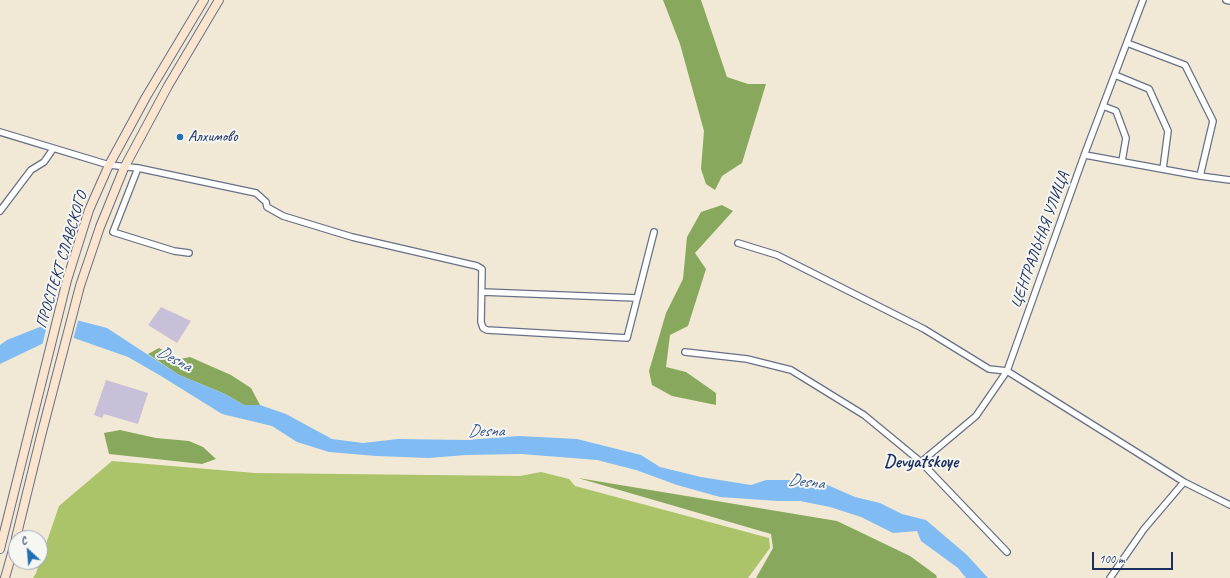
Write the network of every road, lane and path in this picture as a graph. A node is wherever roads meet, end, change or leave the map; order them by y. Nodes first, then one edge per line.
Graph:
1 (204, 0) edge
2 (219, 0) edge
3 (1143, 0) edge
4 (1226, 0) edge
5 (1230, 2) edge
6 (1127, 43) junction
7 (1115, 75) junction
8 (1103, 106) junction
9 (0, 132) edge
10 (53, 148) junction
11 (1085, 155) junction
12 (1122, 161) junction
13 (109, 165) junction
14 (124, 168) junction
15 (138, 168) junction
16 (1163, 169) junction
17 (1200, 176) junction
18 (1230, 180) edge
19 (0, 211) edge
20 (654, 232) dead end
21 (738, 243) dead end
22 (189, 253) dead end
23 (482, 292) junction
24 (637, 298) junction
25 (685, 352) dead end
26 (1007, 371) junction
27 (921, 462) junction
28 (1184, 482) junction
29 (1230, 506) edge
30 (18, 530) edge
31 (0, 549) edge
32 (1007, 552) dead end
33 (8, 567) edge
34 (5, 578) edge
35 (1110, 578) edge

1 - 13 main road, ПРОСПЕКТ СЛАВСКОГО
2 - 14 main road, ПРОСПЕКТ СЛАВСКОГО
3 - 6 street, ЦЕНТРАЛЬНАЯ УЛИЦА
4 - 5 street
6 - 7 street, ЦЕНТРАЛЬНАЯ УЛИЦА
6 - 17 street
7 - 8 street, ЦЕНТРАЛЬНАЯ УЛИЦА
7 - 16 street
8 - 11 street, ЦЕНТРАЛЬНАЯ УЛИЦА
8 - 12 street
9 - 10 street
10 - 13 street
10 - 19 street
11 - 12 street
11 - 26 street, ЦЕНТРАЛЬНАЯ УЛИЦА
12 - 16 street
13 - 14 street
13 - 31 main road, ПРОСПЕКТ СЛАВСКОГО
14 - 15 street
14 - 30 main road, ПРОСПЕКТ СЛАВСКОГО
15 - 22 street
15 - 23 street
16 - 17 street
17 - 18 street
20 - 24 street
21 - 26 street
23 - 24 street
23 - 24 street
25 - 27 street
26 - 27 street, ЦЕНТРАЛЬНАЯ УЛИЦА
26 - 28 street
27 - 32 street
28 - 29 street
28 - 35 street
33 - 34 main road, ПРОСПЕКТ СЛАВСКОГО

